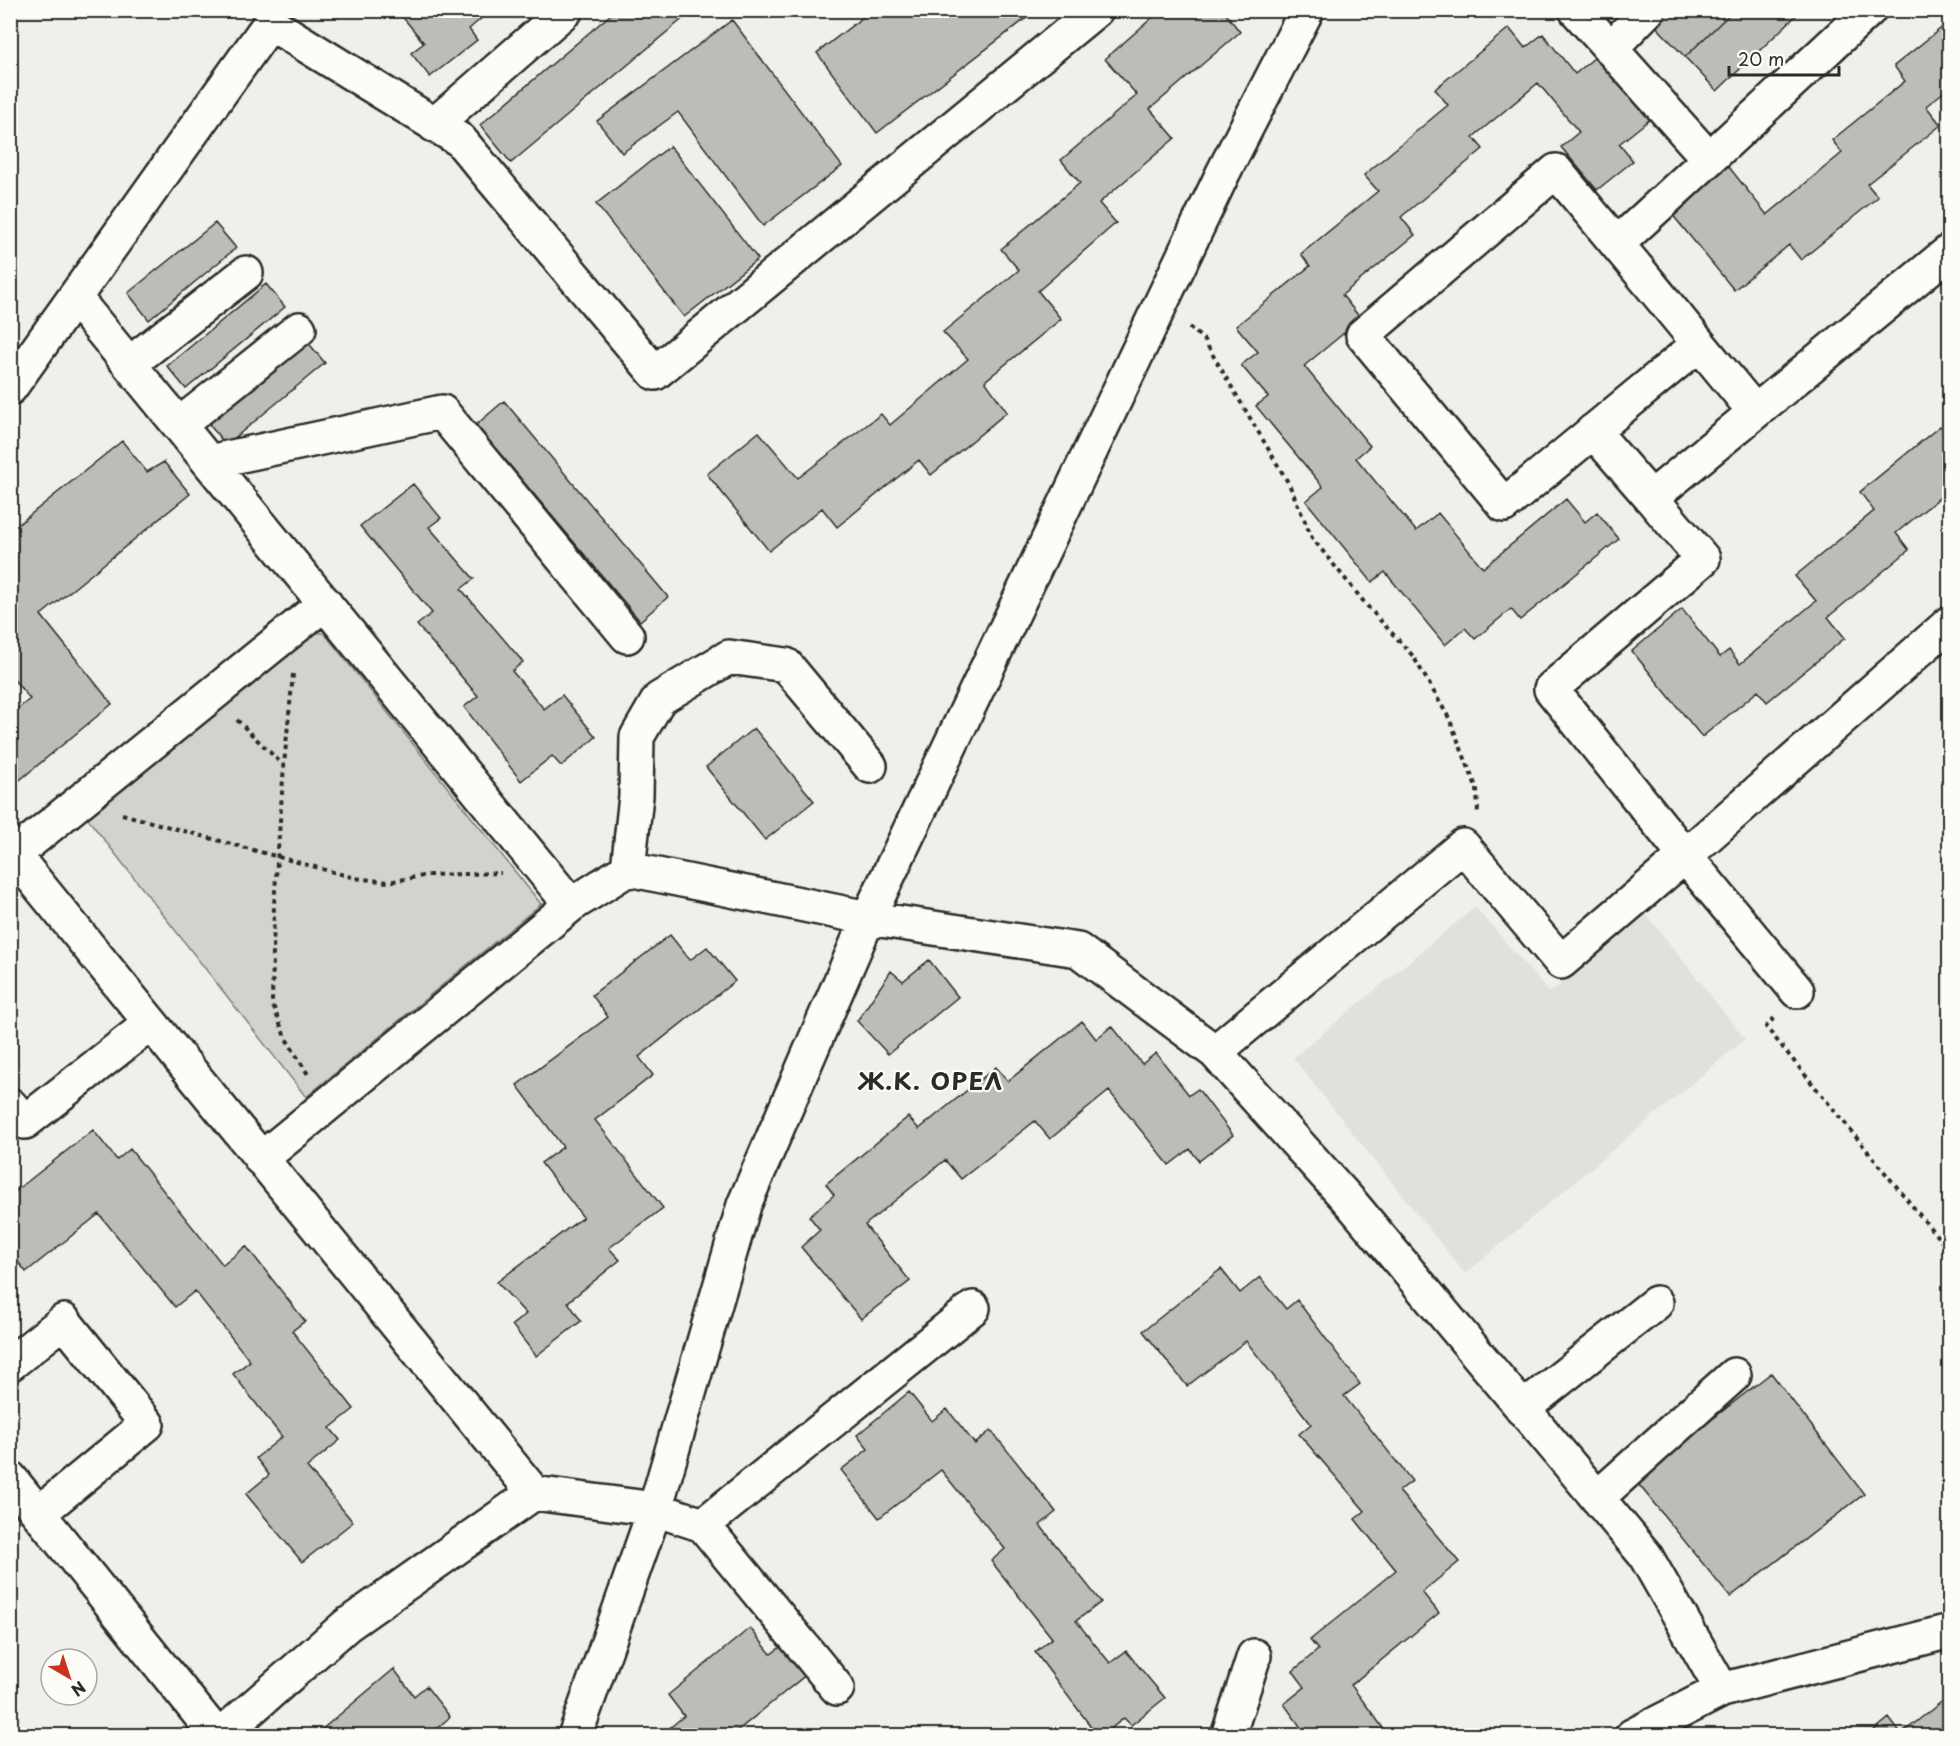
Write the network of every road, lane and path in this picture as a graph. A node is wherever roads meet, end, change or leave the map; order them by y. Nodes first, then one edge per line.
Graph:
1 (566, 10) edge
2 (1096, 10) edge
3 (1307, 10) edge
4 (1576, 10) edge
5 (1648, 10) edge
6 (1869, 10) edge
7 (1610, 49) junction
8 (434, 125) junction
9 (1709, 159) junction
10 (1617, 244) junction
11 (1950, 251) edge
12 (246, 273) dead end
13 (75, 298) junction
14 (1160, 304) junction
15 (299, 329) dead end
16 (1699, 344) junction
17 (129, 364) junction
18 (10, 388) edge
19 (1755, 412) junction
20 (179, 426) junction
21 (1593, 431) junction
22 (209, 462) junction
23 (1651, 498) junction
24 (325, 603) junction
25 (1950, 623) edge
26 (284, 636) junction
27 (627, 636) dead end
28 (213, 693) junction
29 (284, 765) junction
30 (870, 766) dead end
31 (88, 795) junction
32 (1463, 846) junction
33 (1685, 856) junction
34 (12, 857) edge
35 (277, 858) junction
36 (532, 858) junction
37 (628, 869) junction
38 (571, 905) junction
39 (868, 918) junction
40 (1797, 991) joint
41 (151, 1023) junction
42 (1215, 1052) junction
43 (329, 1103) junction
44 (10, 1105) edge
45 (261, 1159) junction
46 (1950, 1252) edge
47 (1656, 1303) dead end
48 (973, 1308) dead end
49 (10, 1364) edge
50 (1734, 1375) dead end
51 (1522, 1409) junction
52 (10, 1478) edge
53 (534, 1493) junction
54 (1597, 1498) junction
55 (655, 1509) junction
56 (39, 1513) junction
57 (703, 1525) junction
58 (1950, 1631) edge
59 (1254, 1656) dead end
60 (837, 1688) dead end
61 (1722, 1690) junction
62 (218, 1736) edge
63 (575, 1736) edge
64 (1228, 1736) edge
65 (1632, 1736) edge

1 - 8 street
2 - 8 street
3 - 14 street
4 - 7 street
5 - 7 street
6 - 9 street
7 - 9 street
8 - 13 street
9 - 10 street
10 - 16 street
10 - 21 street
11 - 19 street
12 - 17 street
13 - 17 street
13 - 18 street
14 - 32 path
14 - 39 street
15 - 20 street
16 - 19 street
16 - 21 street
17 - 20 street
19 - 23 street
20 - 22 street
21 - 23 street
22 - 24 street
22 - 27 street
23 - 33 street
24 - 26 street
24 - 36 street
25 - 33 street
26 - 28 street
26 - 29 path
28 - 29 path
28 - 31 street
29 - 35 path
30 - 37 street
31 - 34 street
31 - 35 path
32 - 33 street
32 - 42 street
33 - 40 street
34 - 41 street
35 - 36 path
35 - 43 path
36 - 38 street
37 - 38 street
37 - 39 street
38 - 43 street
39 - 42 street
39 - 55 street
40 - 46 path
41 - 44 street
41 - 45 street
42 - 51 street
43 - 45 street
45 - 53 street
47 - 51 street
48 - 57 street
49 - 56 street
50 - 54 street
51 - 54 street
52 - 56 street
53 - 55 street
53 - 62 street
54 - 61 street
55 - 57 street
55 - 63 street
56 - 62 street
57 - 60 street
58 - 61 street
59 - 64 street
61 - 65 street

